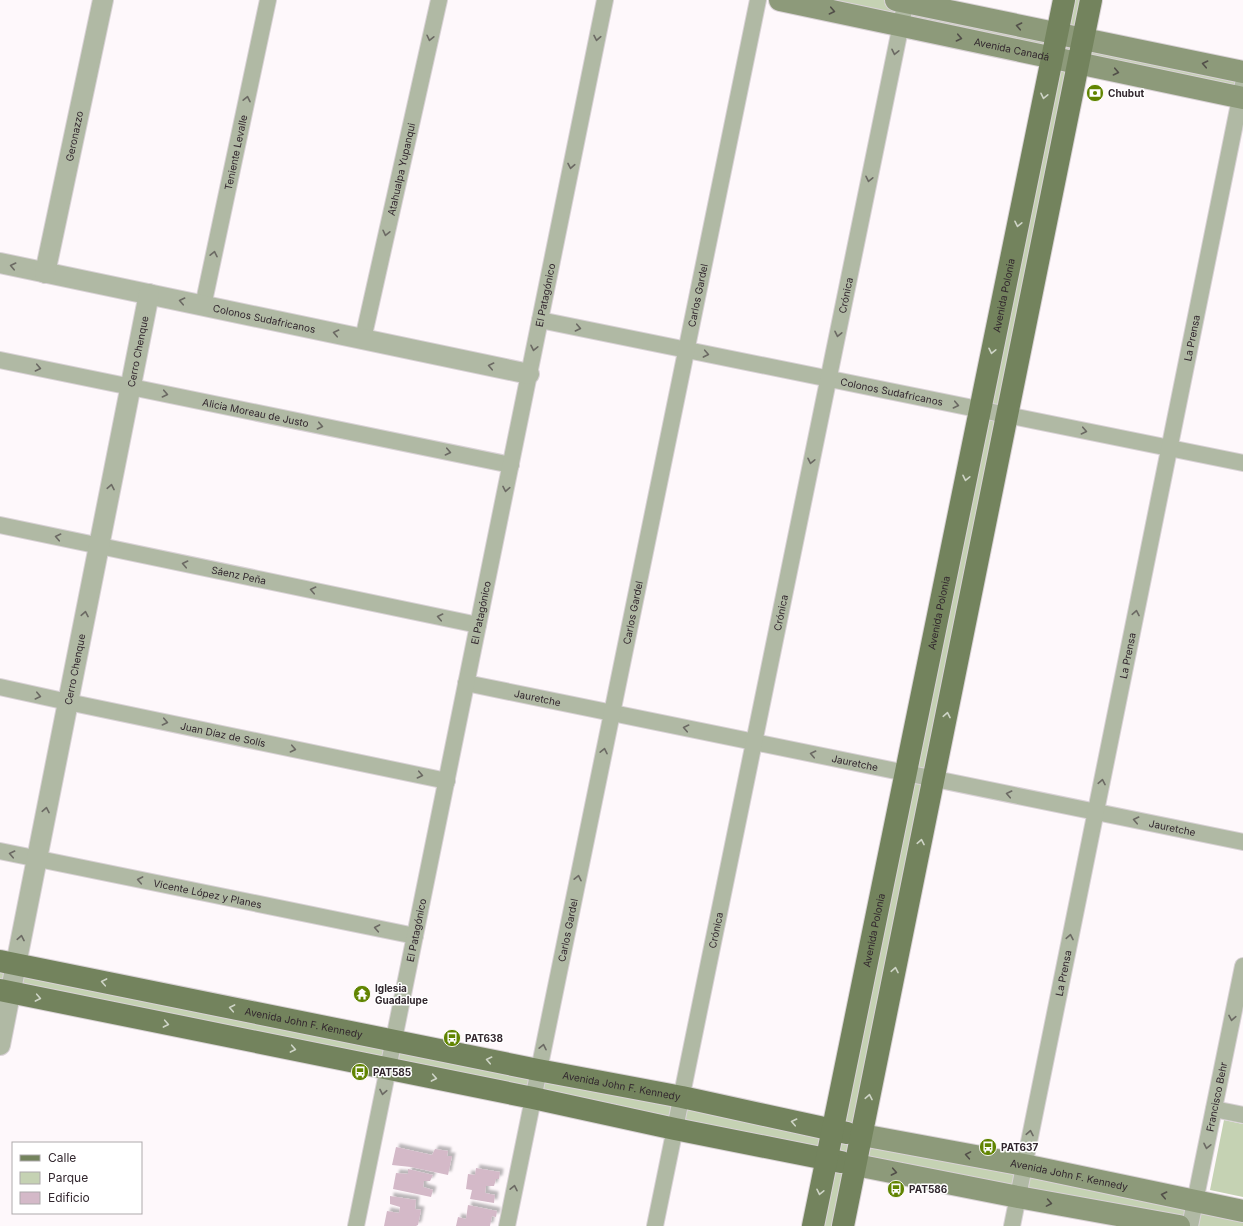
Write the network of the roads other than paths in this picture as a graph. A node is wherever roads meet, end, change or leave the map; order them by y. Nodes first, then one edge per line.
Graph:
1 (103, 0) edge
2 (268, 0) edge
3 (439, 0) edge
4 (605, 0) edge
5 (758, 0) edge
6 (780, 0) edge
7 (1064, 0) edge
8 (1091, 0) edge
9 (902, 1) edge
10 (900, 25) junction
11 (1057, 34) junction
12 (1083, 39) junction
13 (1052, 58) junction
14 (1078, 64) junction
15 (1243, 72) edge
16 (1242, 94) edge
17 (0, 263) edge
18 (45, 273) junction
19 (149, 294) junction
20 (203, 306) junction
21 (540, 320) junction
22 (363, 339) junction
23 (686, 350) junction
24 (0, 360) edge
25 (529, 374) junction
26 (828, 379) junction
27 (130, 387) junction
28 (980, 410) junction
29 (1007, 415) junction
30 (1169, 448) junction
31 (1243, 463) edge
32 (511, 465) junction
33 (0, 525) edge
34 (99, 546) junction
35 (478, 625) junction
36 (466, 683) junction
37 (0, 687) edge
38 (68, 702) junction
39 (612, 713) junction
40 (754, 742) junction
41 (905, 773) junction
42 (934, 778) junction
43 (446, 781) junction
44 (1096, 812) junction
45 (1243, 842) edge
46 (0, 851) edge
47 (37, 859) junction
48 (415, 936) junction
49 (8, 962) edge
50 (1243, 966) edge
51 (5, 991) edge
52 (394, 1040) junction
53 (0, 1045) edge
54 (388, 1069) junction
55 (538, 1070) junction
56 (682, 1097) junction
57 (533, 1098) junction
58 (1214, 1109) junction
59 (1243, 1115) edge
60 (675, 1129) junction
61 (832, 1130) junction
62 (862, 1135) junction
63 (826, 1159) junction
64 (856, 1165) junction
65 (1024, 1165) junction
66 (1018, 1197) junction
67 (1195, 1202) junction
68 (1243, 1211) edge
69 (356, 1226) edge
70 (507, 1226) edge
71 (655, 1226) edge
72 (813, 1226) edge
73 (843, 1226) edge
74 (1012, 1226) edge
75 (1179, 1226) edge
76 (1190, 1226) edge

1 - 18 street, Geronazzo
20 -> 2 street, Teniente Levalle
3 -> 22 street, Atahualpa Yupanqui
4 -> 21 street, El Patagónico
5 - 23 street, Carlos Gardel
6 -> 10 main road, Avenida Canadá
7 - 11 main road, Avenida Polonia
8 - 12 main road
9 - 10 street, Crónica
11 -> 9 main road
10 -> 13 main road, Avenida Canadá
10 -> 26 street, Crónica
11 - 12 main road
11 - 13 main road, Avenida Polonia
12 - 14 main road
15 -> 12 main road
13 - 14 main road, Avenida Canadá
13 -> 28 main road, Avenida Polonia
14 -> 16 main road, Avenida Canadá
14 - 29 main road
16 - 30 street, La Prensa
18 -> 17 street, Colonos Sudafricanos
18 - 19 street, Colonos Sudafricanos
20 -> 19 street, Colonos Sudafricanos
19 - 27 street, Cerro Chenque
22 -> 20 street, Colonos Sudafricanos
21 -> 23 street, Colonos Sudafricanos
21 -> 25 street, El Patagónico
25 -> 22 street, Colonos Sudafricanos
23 -> 26 street, Colonos Sudafricanos
23 - 39 street, Carlos Gardel
24 -> 27 street, Alicia Moreau de Justo
25 - 32 street, El Patagónico
26 -> 28 street, Colonos Sudafricanos
26 -> 40 street, Crónica
27 -> 32 street, Alicia Moreau de Justo
34 -> 27 street, Cerro Chenque
28 - 29 street, Colonos Sudafricanos
28 -> 41 main road, Avenida Polonia
29 -> 30 street, Colonos Sudafricanos
42 -> 29 main road
30 - 31 street, Colonos Sudafricanos
44 -> 30 street, La Prensa
32 -> 35 street, El Patagónico
34 -> 33 street, Sáenz Peña
35 -> 34 street, Sáenz Peña
38 -> 34 street, Cerro Chenque
35 - 36 street, El Patagónico
36 - 39 street, Jauretche
36 - 43 street, El Patagónico
37 -> 38 street, Juan Díaz de Solís
38 -> 43 street, Juan Díaz de Solís
47 -> 38 street, Cerro Chenque
40 -> 39 street, Jauretche
55 -> 39 street, Carlos Gardel
41 -> 40 street, Jauretche
40 - 56 street, Crónica
41 - 42 street, Jauretche
41 - 61 main road, Avenida Polonia
44 -> 42 street, Jauretche
62 -> 42 main road
43 - 48 street, El Patagónico
45 -> 44 street, Jauretche
65 -> 44 street, La Prensa
47 -> 46 street, Vicente López y Planes
48 -> 47 street, Vicente López y Planes
49 -> 47 street, Cerro Chenque
48 - 52 street, El Patagónico
49 - 51 street, Cerro Chenque
52 -> 49 main road, Avenida John F. Kennedy
50 -> 58 street, Francisco Behr
51 - 53 street, Cerro Chenque
51 -> 54 main road
52 - 54 street, El Patagónico
55 -> 52 main road, Avenida John F. Kennedy
54 -> 57 main road
54 -> 69 street, El Patagónico
55 - 56 main road, Avenida John F. Kennedy
55 - 57 street, Carlos Gardel
56 - 60 street, Crónica
61 -> 56 main road, Avenida John F. Kennedy
57 - 60 main road
70 -> 57 street, Carlos Gardel
58 - 59 street
58 -> 67 street, Francisco Behr
60 - 63 main road
60 - 71 street, Crónica
61 - 62 main road, Avenida John F. Kennedy
61 - 63 main road, Avenida Polonia
62 - 64 main road
65 -> 62 main road, Avenida John F. Kennedy
63 - 64 main road
63 -> 72 main road, Avenida Polonia
64 -> 66 main road
64 - 73 main road
65 - 66 street, La Prensa
67 -> 65 main road, Avenida John F. Kennedy
66 - 74 street, La Prensa
66 -> 75 main road
67 - 68 main road, Avenida John F. Kennedy
67 - 76 street, Francisco Behr

